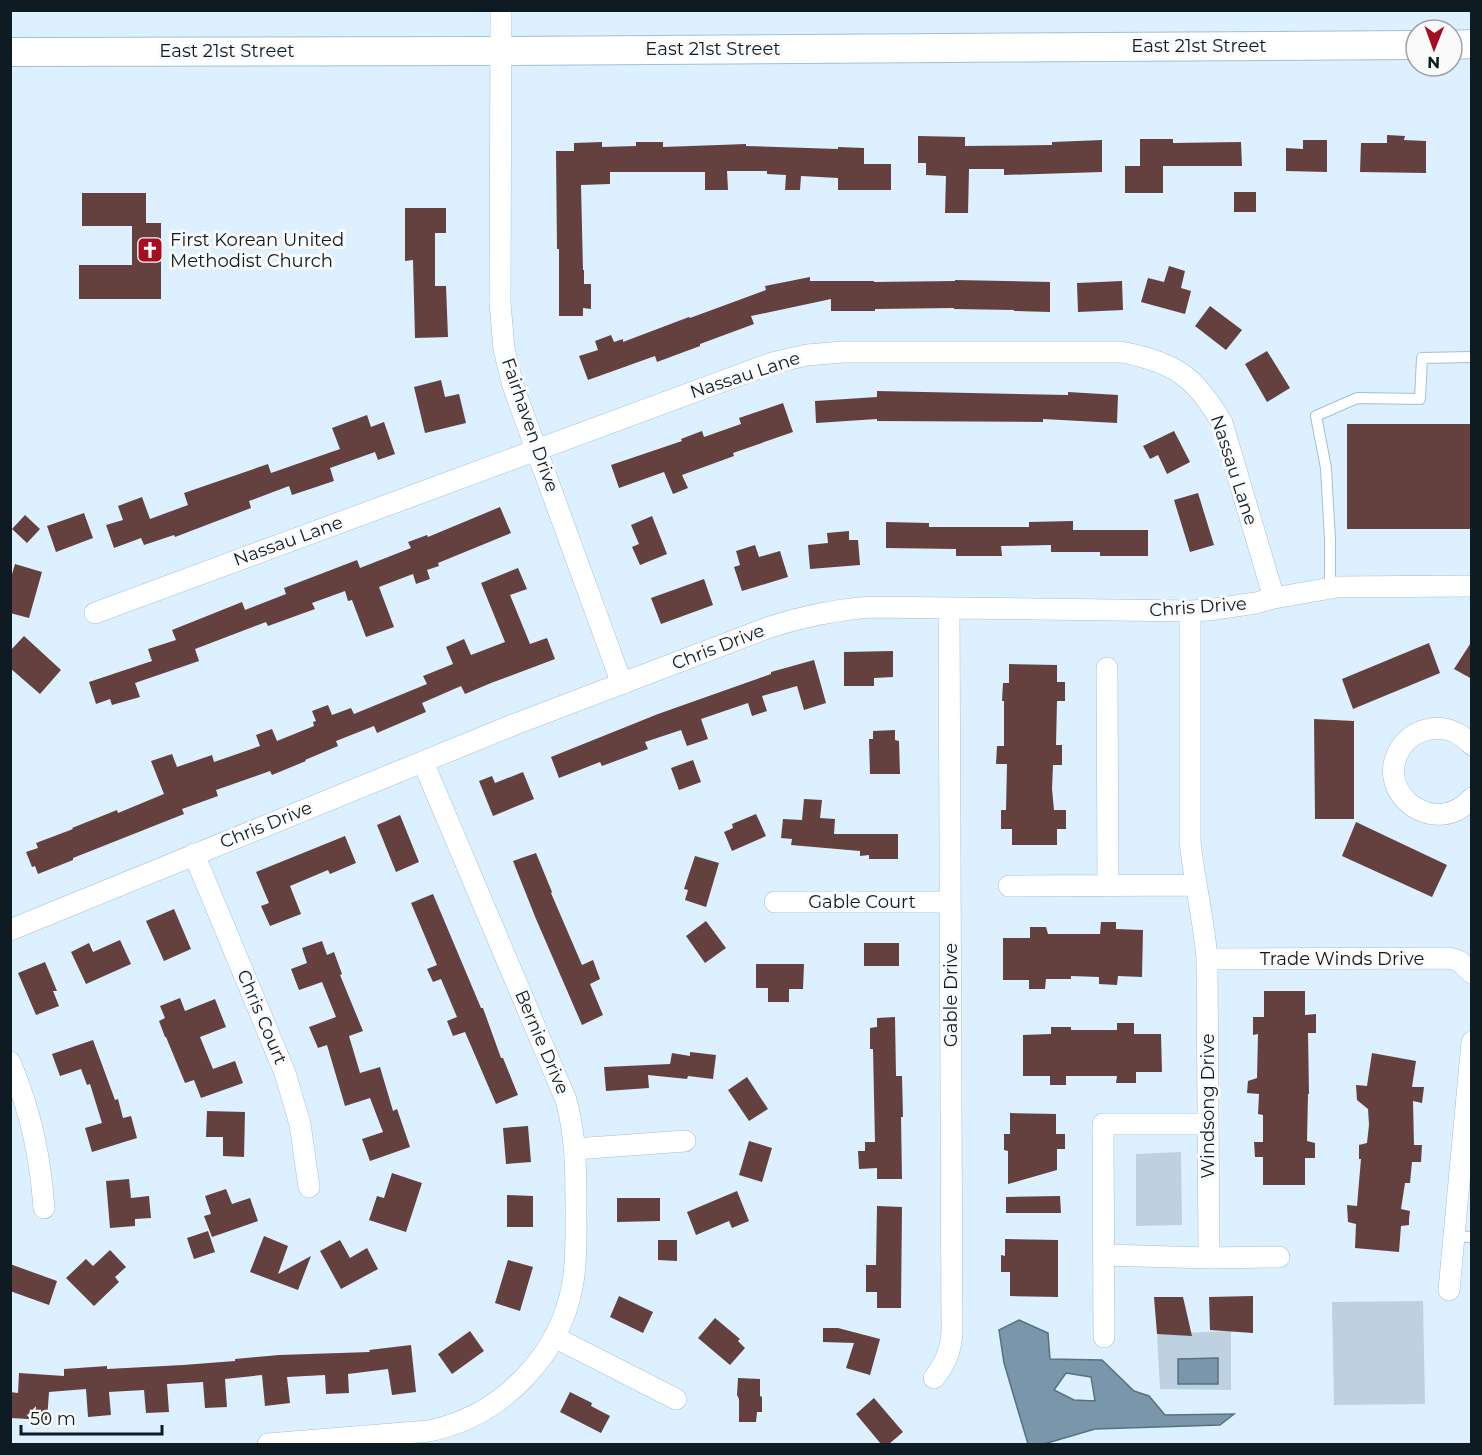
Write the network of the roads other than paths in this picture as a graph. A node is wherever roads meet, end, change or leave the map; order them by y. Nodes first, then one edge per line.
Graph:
1 (501, 10) edge
2 (1404, 45) edge
3 (501, 51) junction
4 (11, 52) edge
5 (11, 59) edge
6 (1472, 357) edge
7 (536, 449) junction
8 (1472, 586) edge
9 (1330, 588) junction
10 (1274, 598) junction
11 (949, 608) junction
12 (1190, 610) junction
13 (95, 613) dead end
14 (1107, 668) dead end
15 (622, 684) junction
16 (1472, 745) edge
17 (423, 762) junction
18 (1472, 798) edge
19 (194, 854) junction
20 (1108, 885) junction
21 (1195, 885) junction
22 (1008, 886) dead end
23 (775, 902) dead end
24 (950, 902) junction
25 (10, 930) edge
26 (1208, 959) junction
27 (1472, 973) edge
28 (1472, 1042) edge
29 (10, 1062) edge
30 (1207, 1124) junction
31 (685, 1141) dead end
32 (575, 1149) junction
33 (309, 1187) dead end
34 (44, 1208) dead end
35 (1462, 1236) edge
36 (1104, 1255) junction
37 (1280, 1257) dead end
38 (1209, 1258) junction
39 (1449, 1290) dead end
40 (554, 1337) junction
41 (1104, 1337) dead end
42 (934, 1378) dead end
43 (676, 1399) dead end
44 (268, 1444) edge

1 - 3 street, Fairhaven Drive
2 - 3 main road, East 21st Street
3 - 4 main road, East 21st Street
3 - 7 street, Fairhaven Drive
4 - 5 lane
6 - 9 lane
7 - 10 street, Nassau Lane
7 - 13 street, Nassau Lane
7 - 15 street, Fairhaven Drive
8 - 9 street, Chris Drive
9 - 10 street, Chris Drive
10 - 12 street, Chris Drive
11 - 12 street, Chris Drive
11 - 15 street, Chris Drive
11 - 24 street, Gable Drive
12 - 21 street, Windsong Drive
14 - 20 street
15 - 17 street, Chris Drive
16 - 18 street
17 - 19 street, Chris Drive
17 - 32 street, Bernie Drive
19 - 25 street, Chris Drive
19 - 33 street, Chris Court
20 - 21 street
20 - 22 street
21 - 26 street, Windsong Drive
23 - 24 street, Gable Court
24 - 42 street, Gable Drive
26 - 27 street, Trade Winds Drive
26 - 30 street, Windsong Drive
28 - 35 street
29 - 34 street
30 - 36 street
30 - 38 street, Windsong Drive
31 - 32 street
32 - 40 street, Bernie Drive
35 - 39 street
36 - 38 street
36 - 41 street
37 - 38 street
40 - 43 street
40 - 44 street, Bernie Drive

